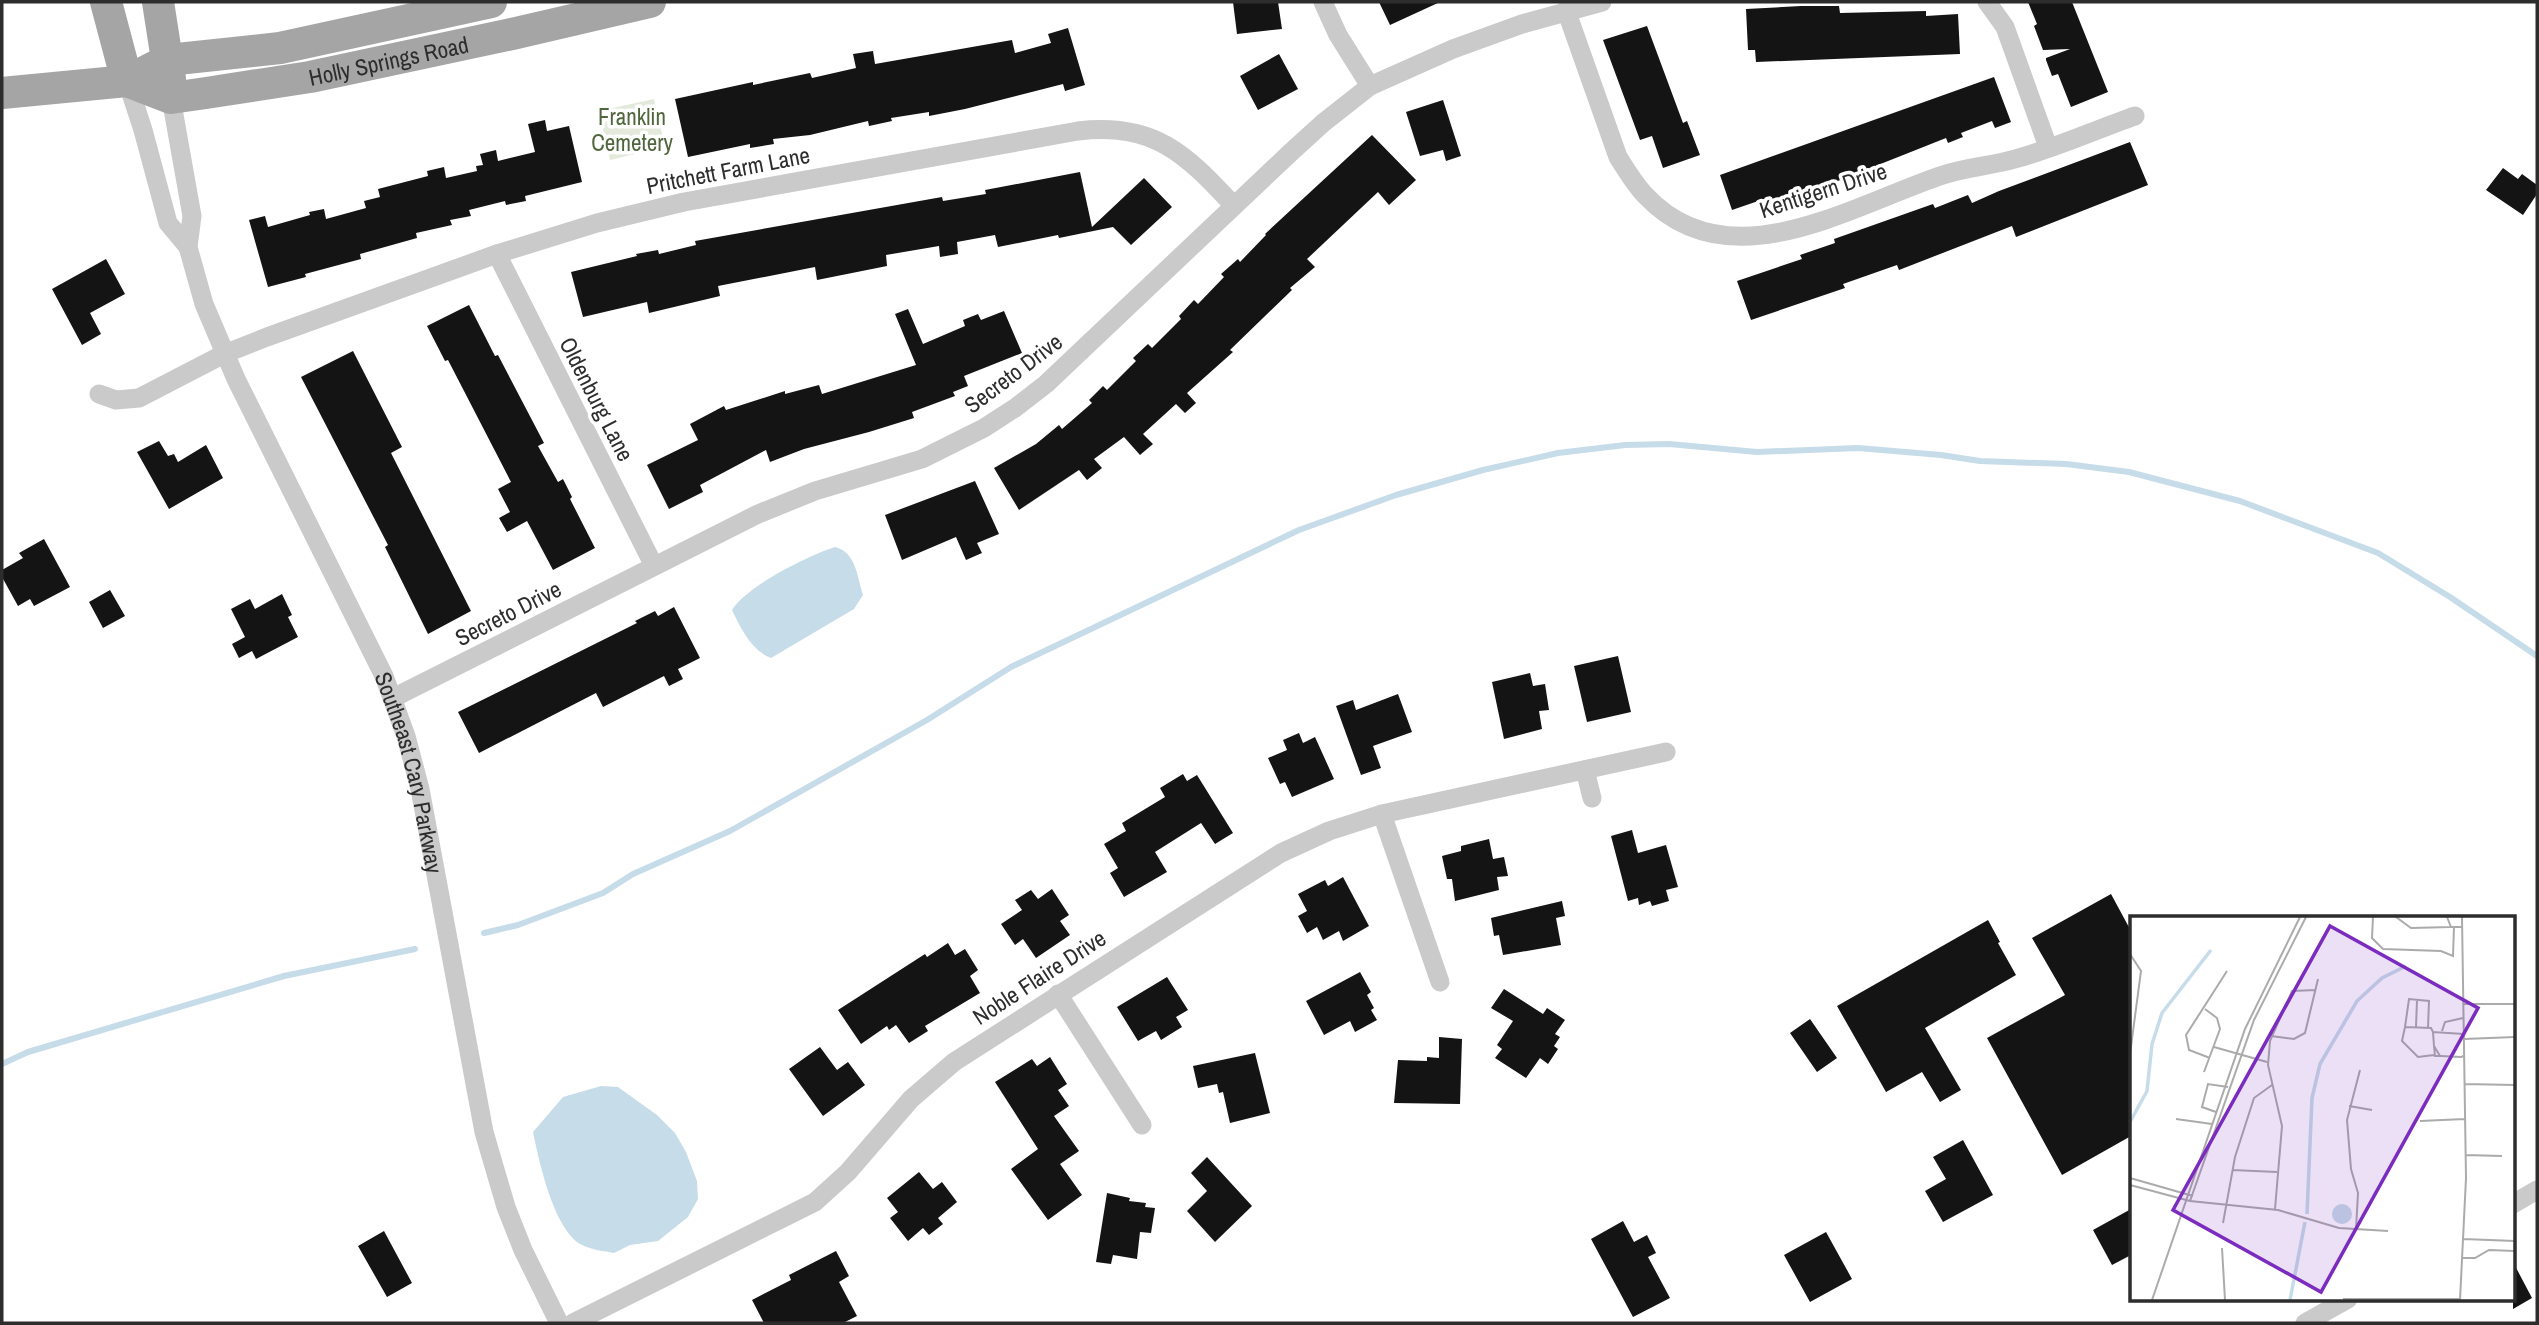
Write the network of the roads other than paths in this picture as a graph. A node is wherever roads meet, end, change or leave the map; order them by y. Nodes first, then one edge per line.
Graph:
1 (106, 2) edge
2 (159, 2) edge
3 (491, 2) edge
4 (650, 2) edge
5 (1323, 2) edge
6 (1602, 2) edge
7 (1987, 2) edge
8 (1566, 10) junction
9 (168, 60) junction
10 (127, 80) junction
11 (1370, 86) junction
12 (2, 93) edge
13 (171, 98) junction
14 (2135, 116) dead end
15 (2048, 148) junction
16 (1234, 206) junction
17 (188, 247) junction
18 (497, 254) junction
19 (224, 354) junction
20 (99, 394) dead end
21 (654, 566) junction
22 (393, 698) junction
23 (1666, 752) dead end
24 (1585, 770) junction
25 (1592, 798) dead end
26 (1382, 814) junction
27 (1440, 982) dead end
28 (1058, 993) junction
29 (1142, 1125) dead end
30 (2537, 1190) edge
31 (2514, 1203) edge
32 (2346, 1300) edge
33 (559, 1323) edge
34 (573, 1323) edge
35 (2305, 1323) edge

1 - 10 main road, Southeast Cary Parkway
2 - 9 main road, Southeast Cary Parkway
3 - 9 main road, Holly Springs Road
4 - 13 main road, Holly Springs Road
5 - 11 street
6 - 8 street, Secreto Drive
7 - 15 street
8 - 11 street, Secreto Drive
8 - 15 street, Kentigern Drive
9 - 10 main road, Holly Springs Road
9 - 13 main road, Southeast Cary Parkway
10 - 12 main road, Holly Springs Road
10 - 13 main road, Holly Springs Road
10 - 17 street, Southeast Cary Parkway
11 - 16 street, Secreto Drive
13 - 17 street, Southeast Cary Parkway
14 - 15 street, Kentigern Drive
16 - 18 street, Pritchett Farm Lane
16 - 21 street, Secreto Drive
17 - 19 street, Southeast Cary Parkway
18 - 19 street, Pritchett Farm Lane
18 - 21 street, Oldenburg Lane
19 - 20 street, Pritchett Farm Lane
19 - 22 street, Southeast Cary Parkway
21 - 22 street, Secreto Drive
22 - 33 street, Southeast Cary Parkway
23 - 24 street, Noble Flaire Drive
24 - 25 street
24 - 26 street, Noble Flaire Drive
26 - 27 street
26 - 28 street, Noble Flaire Drive
28 - 29 street
28 - 34 street, Noble Flaire Drive
30 - 31 street
32 - 35 street

